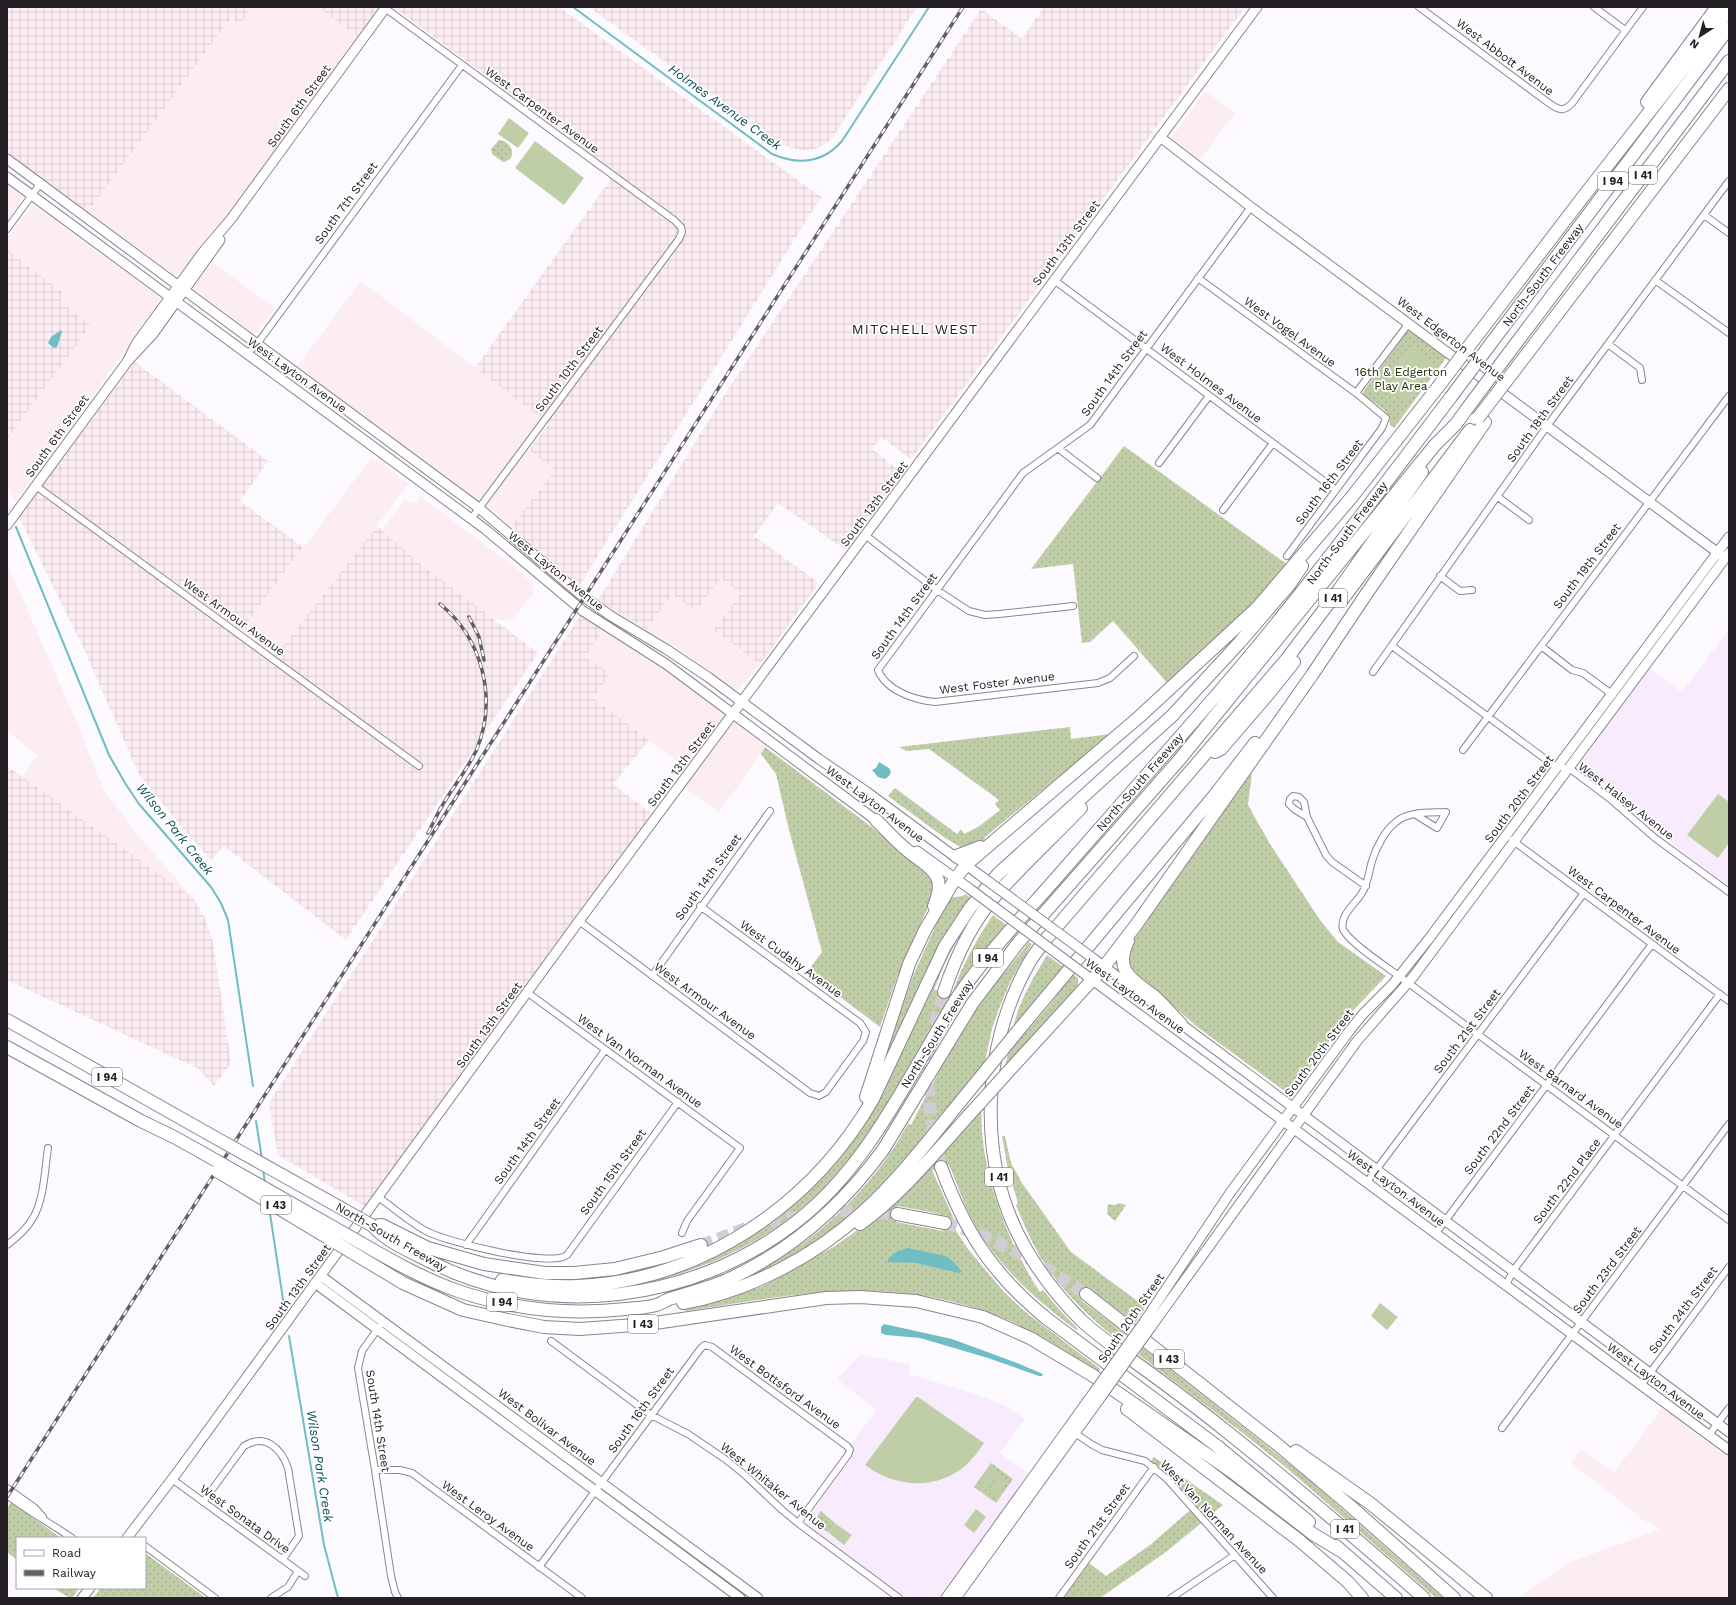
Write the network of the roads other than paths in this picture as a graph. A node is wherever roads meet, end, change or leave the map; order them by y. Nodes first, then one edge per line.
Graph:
1 (1257, 7) edge
2 (1419, 7) edge
3 (1594, 7) edge
4 (1643, 7) edge
5 (1717, 7) edge
6 (386, 8) edge
7 (1729, 10) edge
8 (1729, 28) edge
9 (1625, 30) junction
10 (1729, 61) edge
11 (462, 65) junction
12 (1729, 89) edge
13 (1160, 138) junction
14 (7, 159) edge
15 (7, 176) edge
16 (1729, 181) edge
17 (40, 184) junction
18 (1586, 193) junction
19 (32, 195) junction
20 (1251, 207) junction
21 (1704, 215) junction
22 (7, 229) edge
23 (682, 232) joint
24 (1729, 233) edge
25 (1198, 278) junction
26 (1054, 280) junction
27 (1655, 280) junction
28 (181, 288) junction
29 (173, 299) junction
30 (1409, 323) junction
31 (1729, 333) edge
32 (257, 344) junction
33 (1608, 344) junction
34 (1146, 348) junction
35 (247, 354) junction
36 (1642, 380) dead end
37 (1356, 393) junction
38 (1209, 396) junction
39 (1729, 396) edge
40 (1387, 420) joint
41 (1482, 420) junction
42 (1456, 424) junction
43 (1547, 426) junction
44 (1273, 443) junction
45 (1059, 449) junction
46 (1159, 463) dead end
47 (1097, 478) dead end
48 (36, 486) junction
49 (1336, 490) junction
50 (1498, 497) junction
51 (1351, 498) junction
52 (1649, 501) junction
53 (479, 508) junction
54 (1223, 510) dead end
55 (471, 519) junction
56 (1530, 520) dead end
57 (7, 525) edge
58 (865, 536) junction
59 (1729, 537) edge
60 (1718, 552) junction
61 (1287, 556) dead end
62 (1728, 557) edge
63 (1440, 576) junction
64 (937, 590) junction
65 (1472, 590) dead end
66 (1367, 593) junction
67 (1073, 606) dead end
68 (1392, 646) junction
69 (1541, 646) junction
70 (1134, 656) dead end
71 (878, 670) joint
72 (1373, 672) dead end
73 (1612, 694) junction
74 (1619, 700) junction
75 (742, 702) junction
76 (733, 713) junction
77 (1174, 714) junction
78 (1488, 716) junction
79 (1463, 750) dead end
80 (1199, 762) junction
81 (418, 766) dead end
82 (1558, 766) junction
83 (1568, 769) junction
84 (770, 811) dead end
85 (1416, 815) dead end
86 (1307, 817) dead end
87 (876, 820) junction
88 (1506, 836) junction
89 (992, 841) junction
90 (1514, 842) junction
91 (956, 856) junction
92 (967, 864) junction
93 (955, 879) junction
94 (1366, 886) junction
95 (1729, 892) edge
96 (1584, 893) junction
97 (700, 906) junction
98 (579, 921) junction
99 (1136, 925) junction
100 (925, 930) junction
101 (1652, 944) junction
102 (1104, 967) junction
103 (652, 976) junction
104 (1088, 976) junction
105 (1399, 976) junction
106 (1408, 982) junction
107 (944, 992) tunnel mouth
108 (528, 993) junction
109 (1720, 994) junction
110 (1729, 1001) edge
111 (7, 1020) edge
112 (1181, 1024) junction
113 (1478, 1034) junction
114 (7, 1047) edge
115 (605, 1050) junction
116 (1546, 1085) junction
117 (819, 1096) joint
118 (678, 1102) junction
119 (1292, 1108) junction
120 (1304, 1116) junction
121 (1283, 1120) junction
122 (1729, 1124) edge
123 (1294, 1129) junction
124 (1615, 1135) junction
125 (48, 1148) dead end
126 (200, 1156) junction
127 (941, 1167) tunnel mouth
128 (1376, 1170) junction
129 (818, 1172) junction
130 (1367, 1182) junction
131 (1683, 1186) junction
132 (378, 1197) junction
133 (897, 1214) tunnel mouth
134 (1729, 1220) edge
135 (1445, 1221) junction
136 (945, 1223) tunnel mouth
137 (373, 1226) junction
138 (682, 1233) dead end
139 (1436, 1233) junction
140 (824, 1243) junction
141 (7, 1245) edge
142 (466, 1245) junction
143 (701, 1245) tunnel mouth
144 (420, 1256) junction
145 (1729, 1267) edge
146 (1513, 1272) junction
147 (318, 1279) junction
148 (1169, 1285) junction
149 (1506, 1285) junction
150 (1177, 1290) junction
151 (1086, 1294) tunnel mouth
152 (356, 1302) junction
153 (656, 1305) junction
154 (351, 1309) junction
155 (384, 1321) junction
156 (1582, 1322) junction
157 (1147, 1324) junction
158 (377, 1329) junction
159 (1573, 1334) junction
160 (551, 1341) dead end
161 (705, 1345) joint
162 (1076, 1366) junction
163 (1650, 1373) junction
164 (1641, 1385) junction
165 (493, 1402) junction
166 (1729, 1408) edge
167 (487, 1410) junction
168 (651, 1415) junction
169 (1718, 1423) junction
170 (1252, 1424) junction
171 (1502, 1428) dead end
172 (1073, 1431) junction
173 (1729, 1432) edge
174 (1709, 1435) junction
175 (1729, 1450) edge
176 (1154, 1467) junction
177 (375, 1470) junction
178 (172, 1479) junction
179 (602, 1483) junction
180 (7, 1488) edge
181 (596, 1491) junction
182 (7, 1495) edge
183 (203, 1502) junction
184 (44, 1518) junction
185 (798, 1523) junction
186 (71, 1537) edge
187 (130, 1537) edge
188 (146, 1547) edge
189 (1341, 1551) junction
190 (1235, 1555) junction
191 (283, 1559) junction
192 (539, 1567) junction
193 (298, 1571) junction
194 (305, 1576) dead end
195 (89, 1589) edge
196 (578, 1597) edge
197 (82, 1598) edge
198 (215, 1598) edge
199 (270, 1598) edge
200 (398, 1598) edge
201 (740, 1598) edge
202 (758, 1598) edge
203 (899, 1598) edge
204 (946, 1598) edge
205 (956, 1598) edge
206 (1058, 1598) edge
207 (1171, 1598) edge
208 (1273, 1598) edge
209 (1362, 1598) edge
210 (1396, 1598) edge
211 (1424, 1598) edge
212 (1454, 1598) edge
213 (1486, 1598) edge

1 - 13 street, South 13th Street
2 - 9 street, West Abbott Avenue
3 - 9 street
4 - 9 street
5 - 18 highway
6 - 11 street, West Carpenter Avenue
6 - 28 street, South 6th Street
7 - 18 highway, I 41
8 - 144 highway, North-South Freeway / I 94, bridge
10 - 42 highway, North-South Freeway / I 41, bridge
11 - 23 street, West Carpenter Avenue
11 - 32 street, South 7th Street
12 - 41 highway, bridge
13 - 20 street, West Edgerton Avenue
13 - 26 street, South 13th Street
14 - 17 street, West Layton Avenue
15 - 19 street, West Layton Avenue
16 - 21 street, South 18th Street
17 - 19 street
17 - 28 street, West Layton Avenue
18 - 51 highway, I 41, bridge
19 - 22 street
19 - 29 street, West Layton Avenue
20 - 25 street, South 14th Street
20 - 30 street, West Edgerton Avenue
21 - 24 street
21 - 27 street, South 18th Street
23 - 53 street, South 10th Street
25 - 34 street, South 14th Street
25 - 37 street, West Vogel Avenue
26 - 34 street, West Holmes Avenue
26 - 58 street, South 13th Street
27 - 31 street
27 - 33 street, South 18th Street
28 - 29 street, South 6th Street
28 - 32 street, West Layton Avenue
29 - 35 street, West Layton Avenue
29 - 48 street, South 6th Street
30 - 37 street
30 - 43 street, West Edgerton Avenue
32 - 35 street, South 7th Street
32 - 53 street, West Layton Avenue
33 - 36 street
33 - 43 street, South 18th Street
34 - 38 street, West Holmes Avenue
34 - 45 street, South 14th Street
35 - 55 street, West Layton Avenue
37 - 40 street, West Vogel Avenue
38 - 44 street, West Holmes Avenue
38 - 46 street
39 - 52 street, South 19th Street
40 - 49 street, South 16th Street
41 - 66 highway
41 - 80 highway
42 - 80 highway, I 41
42 - 153 highway, North-South Freeway / I 94
43 - 50 street, South 18th Street
43 - 52 street, West Edgerton Avenue
44 - 49 street, West Holmes Avenue
44 - 54 street
45 - 47 street
45 - 64 street, South 14th Street
48 - 57 street, South 6th Street
48 - 81 street, West Armour Avenue
49 - 61 street, South 16th Street
50 - 56 street
50 - 63 street, South 18th Street
51 - 77 highway, I 41
51 - 89 highway
52 - 60 street, West Edgerton Avenue
52 - 69 street, South 19th Street
53 - 55 street, South 10th Street
53 - 75 street, West Layton Avenue
55 - 76 street, West Layton Avenue
58 - 64 street
58 - 75 street, South 13th Street
59 - 60 street, South 20th Street
60 - 62 street, West Edgerton Avenue
60 - 73 street, South 20th Street
62 - 74 street, South 20th Street
63 - 65 street
63 - 68 street, South 18th Street
64 - 67 street
64 - 71 street, South 14th Street
66 - 99 highway
66 - 140 highway, bridge
68 - 72 street, South 18th Street
68 - 78 street, West Halsey Avenue
69 - 73 street
69 - 78 street, South 19th Street
70 - 71 street, West Foster Avenue
73 - 74 street
73 - 82 street, South 20th Street
74 - 83 street, South 20th Street
75 - 76 street, South 13th Street
75 - 91 street, West Layton Avenue
76 - 87 street, West Layton Avenue
76 - 98 street, South 13th Street
77 - 107 highway, I 41
77 - 129 highway
78 - 79 street, South 19th Street
78 - 82 street, West Halsey Avenue
80 - 211 highway, I 41
82 - 83 street, West Halsey Avenue
82 - 88 street, South 20th Street
83 - 90 street, South 20th Street
83 - 95 street, West Halsey Avenue
84 - 97 street, South 14th Street
85 - 94 street
86 - 94 street
87 - 93 street, West Layton Avenue
87 - 100 highway
88 - 90 street, West Carpenter Avenue
88 - 105 street, South 20th Street
89 - 91 highway
89 - 92 highway
90 - 96 street, West Carpenter Avenue
90 - 106 street, South 20th Street
91 - 92 street, West Layton Avenue
92 - 93 highway
92 - 102 street, West Layton Avenue, bridge
93 - 100 highway
93 - 104 street, West Layton Avenue, bridge
94 - 105 street
96 - 101 street, West Carpenter Avenue
96 - 113 street, South 21st Street
97 - 103 street, South 14th Street
97 - 117 street, West Cudahy Avenue
98 - 103 street, West Armour Avenue
98 - 108 street, South 13th Street
99 - 102 highway
99 - 112 highway
100 - 129 highway
101 - 109 street, West Carpenter Avenue
101 - 116 street, South 22nd Street
102 - 104 highway
102 - 112 street, West Layton Avenue
103 - 117 street, West Armour Avenue
104 - 121 street, West Layton Avenue
104 - 140 highway, bridge
105 - 106 street, West Barnard Avenue
105 - 119 street, South 20th Street
106 - 113 street, West Barnard Avenue
106 - 120 street, South 20th Street
108 - 115 street, West Van Norman Avenue
108 - 132 street, South 13th Street
109 - 110 street, West Carpenter Avenue
109 - 124 street, South 22nd Place
111 - 137 highway, North-South Freeway / I 94, bridge
112 - 119 street, West Layton Avenue
113 - 116 street, West Barnard Avenue
113 - 128 street, South 21st Street
114 - 126 highway, North-South Freeway / I 94
115 - 118 street, West Van Norman Avenue
115 - 142 street, South 14th Street
116 - 124 street, West Barnard Avenue
116 - 135 street, South 22nd Street
118 - 138 street, West Van Norman Avenue
118 - 142 street, South 15th Street
119 - 120 street, West Layton Avenue
119 - 121 street, South 20th Street
120 - 123 street, South 20th Street
120 - 128 street, West Layton Avenue
121 - 123 street, West Layton Avenue
121 - 148 street, South 20th Street
122 - 131 street, South 23rd Street
123 - 130 street, West Layton Avenue
123 - 150 street, South 20th Street
124 - 131 street, West Barnard Avenue
124 - 146 street, South 22nd Place
125 - 141 street
126 - 153 highway, North-South Freeway / I 94, bridge
126 - 162 highway, I 43, bridge
127 - 189 highway, I 41
128 - 130 street, South 21st Street
128 - 135 street, West Layton Avenue
129 - 144 highway
130 - 139 street, West Layton Avenue
131 - 134 street, West Barnard Avenue
131 - 156 street, South 23rd Street
132 - 142 street
132 - 147 street, South 13th Street
133 - 136 highway
135 - 139 street, South 22nd Street
135 - 146 street, West Layton Avenue
137 - 143 highway
137 - 144 highway, North-South Freeway / I 94
139 - 149 street, West Layton Avenue
140 - 153 highway
145 - 163 street, South 24th Street
146 - 149 street, South 22nd Place
146 - 156 street, West Layton Avenue
147 - 152 street, West Bolivar Avenue
147 - 154 street, West Bolivar Avenue
147 - 178 street, South 13th Street
148 - 150 street
148 - 157 street, South 20th Street
149 - 159 street, West Layton Avenue
150 - 157 street, South 20th Street
151 - 170 highway, I 43
152 - 154 street
152 - 155 street, West Bolivar Avenue
154 - 158 street, West Bolivar Avenue
155 - 158 street, South 14th Street
155 - 165 street, West Bolivar Avenue
156 - 159 street, South 23rd Street
156 - 163 street, West Layton Avenue
157 - 172 street, South 20th Street, bridge
158 - 167 street, West Bolivar Avenue
158 - 177 street, South 14th Street
159 - 164 street, West Layton Avenue
159 - 171 street, South 23rd Street
160 - 168 street, West Whitaker Avenue
161 - 168 street, South 16th Street
161 - 185 street, West Bottsford Avenue
162 - 189 highway, I 43
162 - 209 highway
163 - 164 street, South 24th Street
163 - 169 street, West Layton Avenue
164 - 174 street, West Layton Avenue
165 - 167 street
165 - 179 street, West Bolivar Avenue
166 - 169 street
167 - 181 street, West Bolivar Avenue
168 - 179 street, South 16th Street
168 - 185 street, West Whitaker Avenue
169 - 173 street, West Layton Avenue
169 - 174 street
170 - 212 highway, I 43
170 - 213 highway
172 - 176 street, West Van Norman Avenue
172 - 204 street, South 20th Street
172 - 205 street, South 20th Street
174 - 175 street, West Layton Avenue
176 - 190 street, West Van Norman Avenue
176 - 206 street, South 21st Street
177 - 192 street, West Leroy Avenue
177 - 200 street, South 14th Street
178 - 183 street, West Sonata Drive
178 - 187 street, South 13th Street
179 - 181 street, South 16th Street
179 - 202 street, West Bolivar Avenue
180 - 184 street
181 - 192 street, South 16th Street
181 - 201 street, West Bolivar Avenue
182 - 184 street
183 - 191 street, West Sonata Drive
183 - 191 street
184 - 186 street
185 - 203 street, West Whitaker Avenue
188 - 198 street
189 - 210 highway, I 41
190 - 207 street
190 - 208 street, West Van Norman Avenue
191 - 193 street, West Sonata Drive
192 - 196 street, West Leroy Avenue
193 - 194 street, West Sonata Drive
193 - 199 street
195 - 197 street

